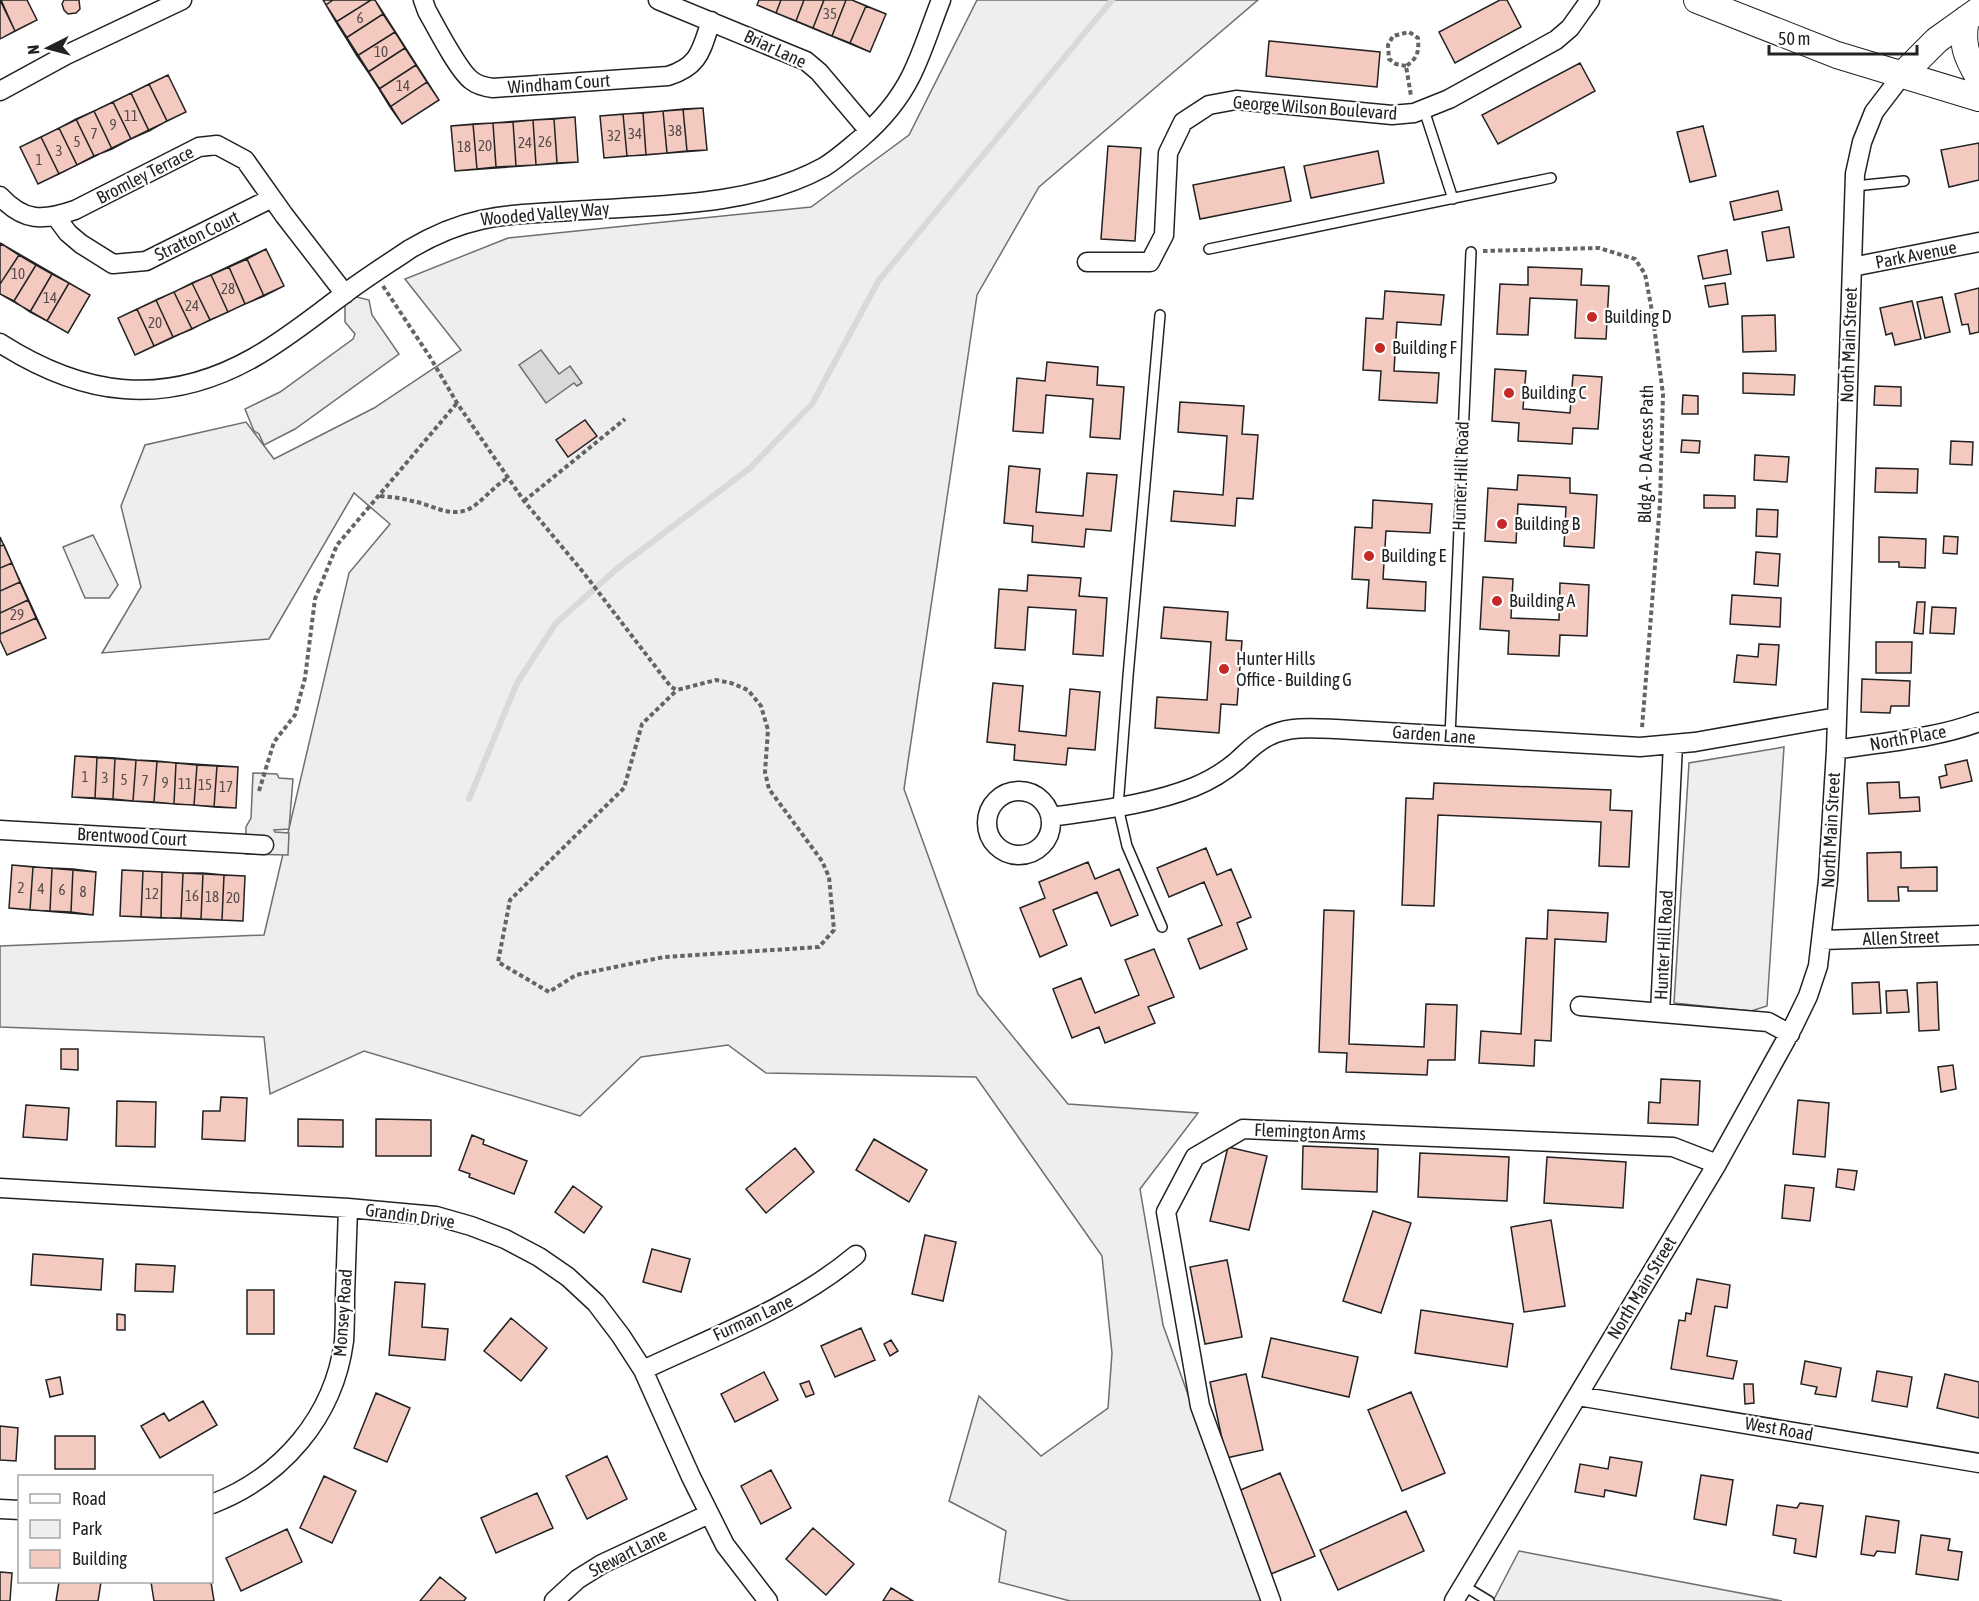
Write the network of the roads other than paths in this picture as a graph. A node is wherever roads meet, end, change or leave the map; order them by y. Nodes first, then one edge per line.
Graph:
1 (182, 0) edge
2 (423, 0) edge
3 (658, 0) edge
4 (941, 0) edge
5 (1590, 0) edge
6 (1697, 0) edge
7 (1973, 14) edge
8 (711, 21) junction
9 (1903, 74) junction
10 (1979, 78) edge
11 (0, 91) edge
12 (1979, 98) edge
13 (1418, 107) junction
14 (869, 131) junction
15 (1551, 178) dead end
16 (1904, 181) dead end
17 (1855, 186) junction
18 (0, 196) edge
19 (272, 198) junction
20 (1453, 199) junction
21 (56, 217) junction
22 (1979, 242) edge
23 (1209, 249) dead end
24 (1471, 252) road end
25 (1088, 262) dead end
26 (1852, 267) junction
27 (345, 294) junction
28 (1160, 315) dead end
29 (0, 343) edge
30 (1837, 717) junction
31 (1979, 722) edge
32 (1450, 737) junction
33 (1673, 744) junction
34 (1836, 750) junction
35 (1118, 807) junction
36 (1051, 817) dead end
37 (0, 830) edge
38 (264, 845) dead end
39 (1162, 927) dead end
40 (1979, 935) edge
41 (1822, 940) junction
42 (1580, 1006) dead end
43 (1660, 1013) junction
44 (1790, 1034) junction
45 (1716, 1164) junction
46 (0, 1188) edge
47 (348, 1208) junction
48 (856, 1255) dead end
49 (643, 1370) junction
50 (1578, 1396) junction
51 (1979, 1463) edge
52 (213, 1503) edge
53 (0, 1509) edge
54 (18, 1510) edge
55 (709, 1514) junction
56 (1459, 1593) edge
57 (554, 1601) edge
58 (768, 1601) edge
59 (1271, 1601) edge
60 (1489, 1601) edge

1 - 11 street
2 - 8 street, Windham Court
3 - 8 street, Briar Lane
4 - 14 street, Wooded Valley Way
5 - 13 street, George Wilson Boulevard
6 - 9 street
7 - 9 street, North Main Street
7 - 10 street
8 - 14 street, Briar Lane
9 - 12 street
9 - 17 street, North Main Street
13 - 20 lane
13 - 25 street, George Wilson Boulevard
14 - 27 street, Wooded Valley Way
15 - 20 lane
16 - 17 lane
17 - 26 street, North Main Street
18 - 21 street
19 - 21 street, Stratton Court
19 - 21 street, Bromley Terrace
19 - 27 street, Bromley Terrace
20 - 23 lane
22 - 26 street, Park Avenue
24 - 32 lane, Hunter Hill Road
26 - 30 street, North Main Street
27 - 29 street, Wooded Valley Way
28 - 35 lane
30 - 33 street, Garden Lane
30 - 34 street, North Main Street
31 - 34 street, North Place
32 - 33 street, Garden Lane
32 - 35 street, Garden Lane
33 - 43 street, Hunter Hill Road
34 - 41 street, North Main Street
35 - 36 street, Garden Lane
35 - 39 lane
37 - 38 street, Brentwood Court
40 - 41 street, Allen Street
41 - 44 street, North Main Street
42 - 43 street
43 - 44 street, Hunter Hill Road
44 - 45 street, North Main Street
45 - 50 street, North Main Street
45 - 59 street, Flemington Arms
46 - 47 street, Grandin Drive
47 - 49 street, Grandin Drive
47 - 52 street, Monsey Road
48 - 49 street, Furman Lane
49 - 55 street, Grandin Drive
50 - 51 street, West Road
50 - 56 street, North Main Street
53 - 54 street
55 - 57 street, Stewart Lane
55 - 58 street, Grandin Drive
56 - 60 lane

